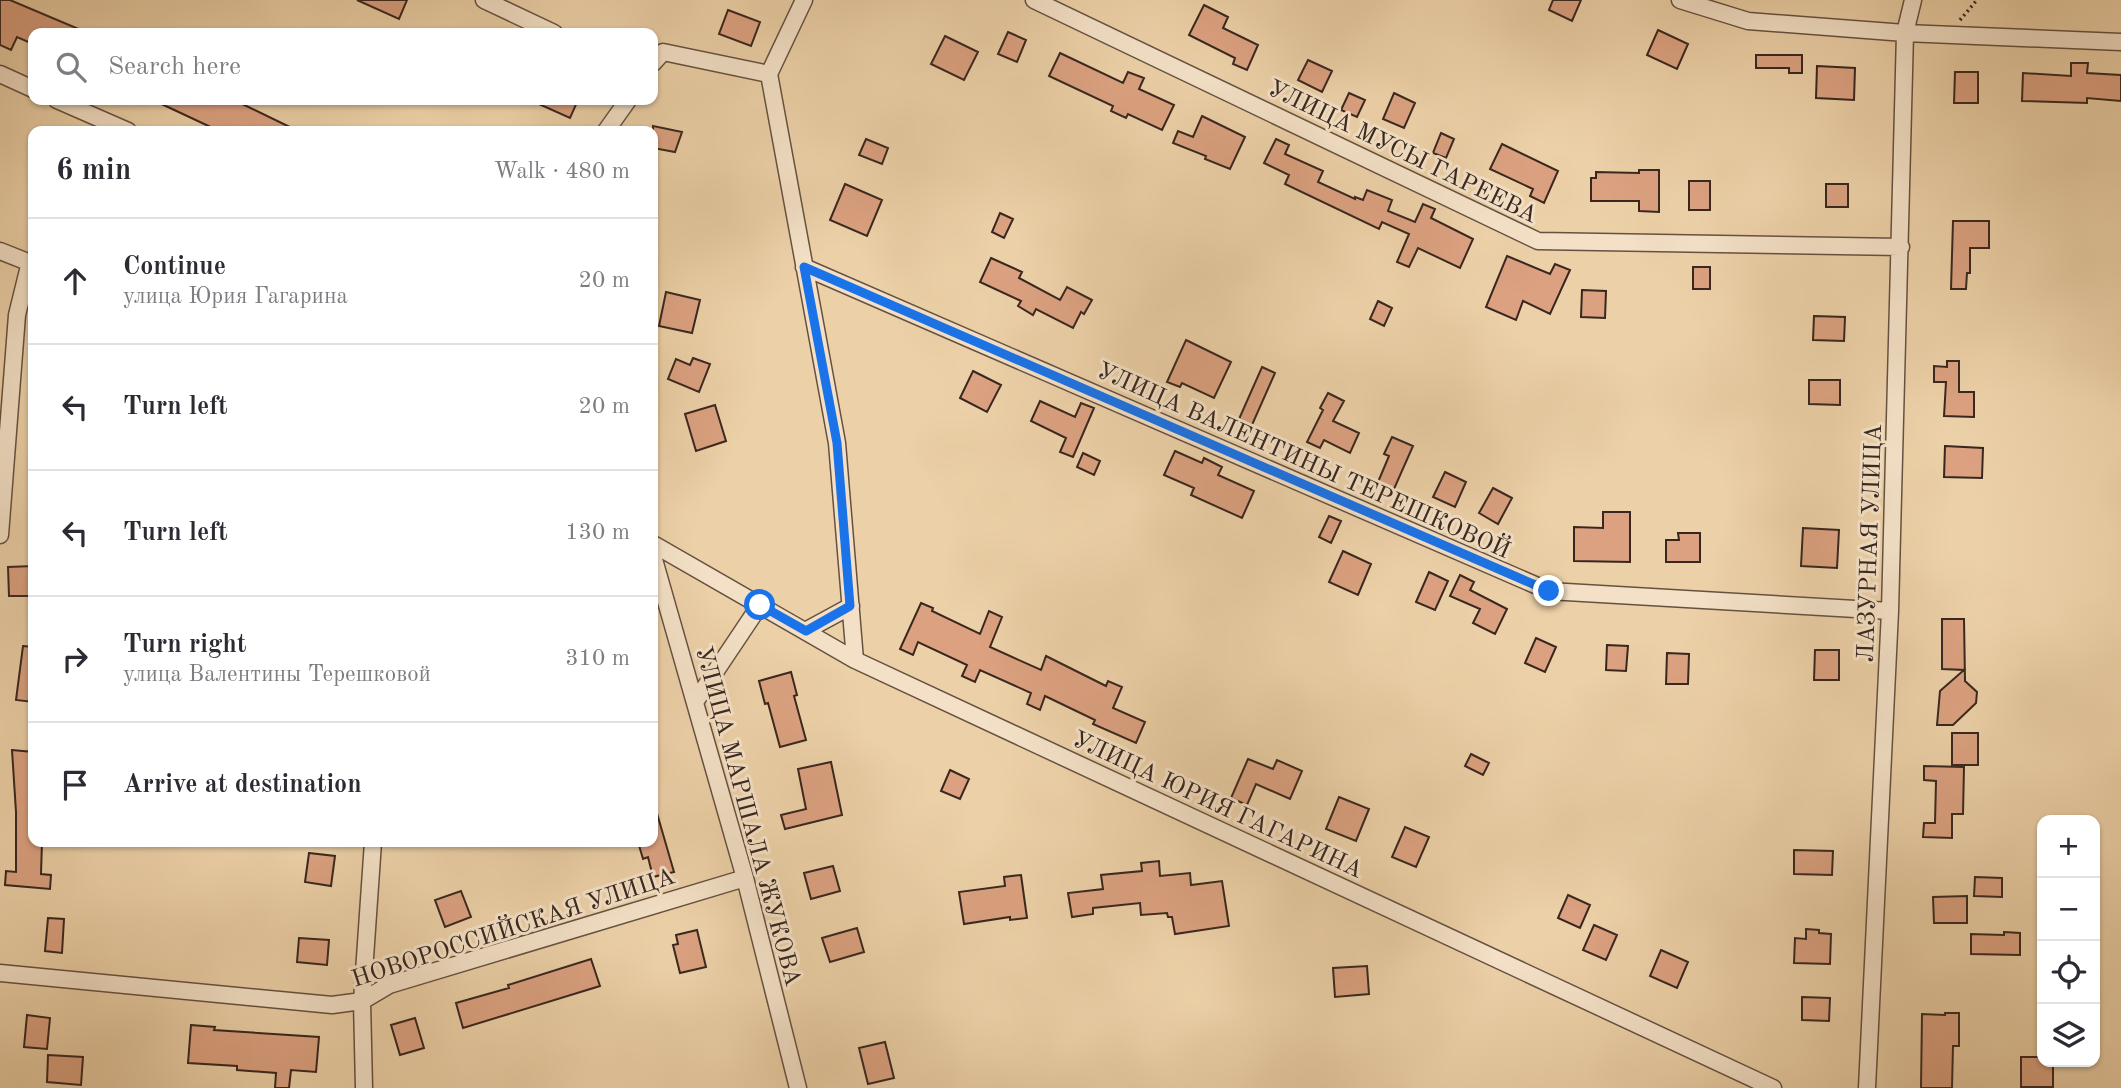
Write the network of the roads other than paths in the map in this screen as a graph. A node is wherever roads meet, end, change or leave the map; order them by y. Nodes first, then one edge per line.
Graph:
1 (484, 0) edge
2 (804, 0) edge
3 (1034, 0) edge
4 (1680, 0) edge
5 (1913, 0) edge
6 (543, 28) edge
7 (1905, 33) junction
8 (2121, 42) edge
9 (658, 58) edge
10 (0, 74) edge
11 (769, 74) junction
12 (28, 87) edge
13 (68, 105) edge
14 (625, 105) edge
15 (117, 126) edge
16 (611, 126) edge
17 (1901, 247) junction
18 (0, 251) edge
19 (28, 262) edge
20 (804, 267) junction
21 (28, 274) edge
22 (0, 536) edge
23 (658, 547) edge
24 (658, 573) edge
25 (760, 605) junction
26 (850, 606) junction
27 (1890, 611) junction
28 (806, 631) junction
29 (855, 660) junction
30 (695, 702) junction
31 (373, 847) edge
32 (745, 878) junction
33 (0, 973) edge
34 (362, 1001) junction
35 (364, 1088) edge
36 (798, 1088) edge
37 (1773, 1088) edge
38 (1867, 1088) edge

1 - 6 street
2 - 11 street
3 - 17 street, УЛИЦА МУСЫ ГАРЕЕВА
4 - 7 street
5 - 7 street, ЛАЗУРНАЯ УЛИЦА
7 - 8 street
7 - 17 street, ЛАЗУРНАЯ УЛИЦА
9 - 11 street
10 - 12 street
11 - 20 street
13 - 15 street
14 - 16 street
17 - 27 street, ЛАЗУРНАЯ УЛИЦА
18 - 19 street
20 - 26 street
20 - 27 street, УЛИЦА ВАЛЕНТИНЫ ТЕРЕШКОВОЙ
21 - 22 street
23 - 25 street, УЛИЦА ЮРИЯ ГАГАРИНА
24 - 30 street, УЛИЦА МАРШАЛА ЖУКОВА
25 - 28 street, УЛИЦА ЮРИЯ ГАГАРИНА
25 - 30 street
26 - 28 street
26 - 29 street
27 - 38 street, ЛАЗУРНАЯ УЛИЦА
28 - 29 street, УЛИЦА ЮРИЯ ГАГАРИНА
29 - 37 street, УЛИЦА ЮРИЯ ГАГАРИНА
30 - 32 street, УЛИЦА МАРШАЛА ЖУКОВА
31 - 34 street
32 - 34 street, НОВОРОССИЙСКАЯ УЛИЦА
32 - 36 street, УЛИЦА МАРШАЛА ЖУКОВА
33 - 34 street, НОВОРОССИЙСКАЯ УЛИЦА
34 - 35 street

